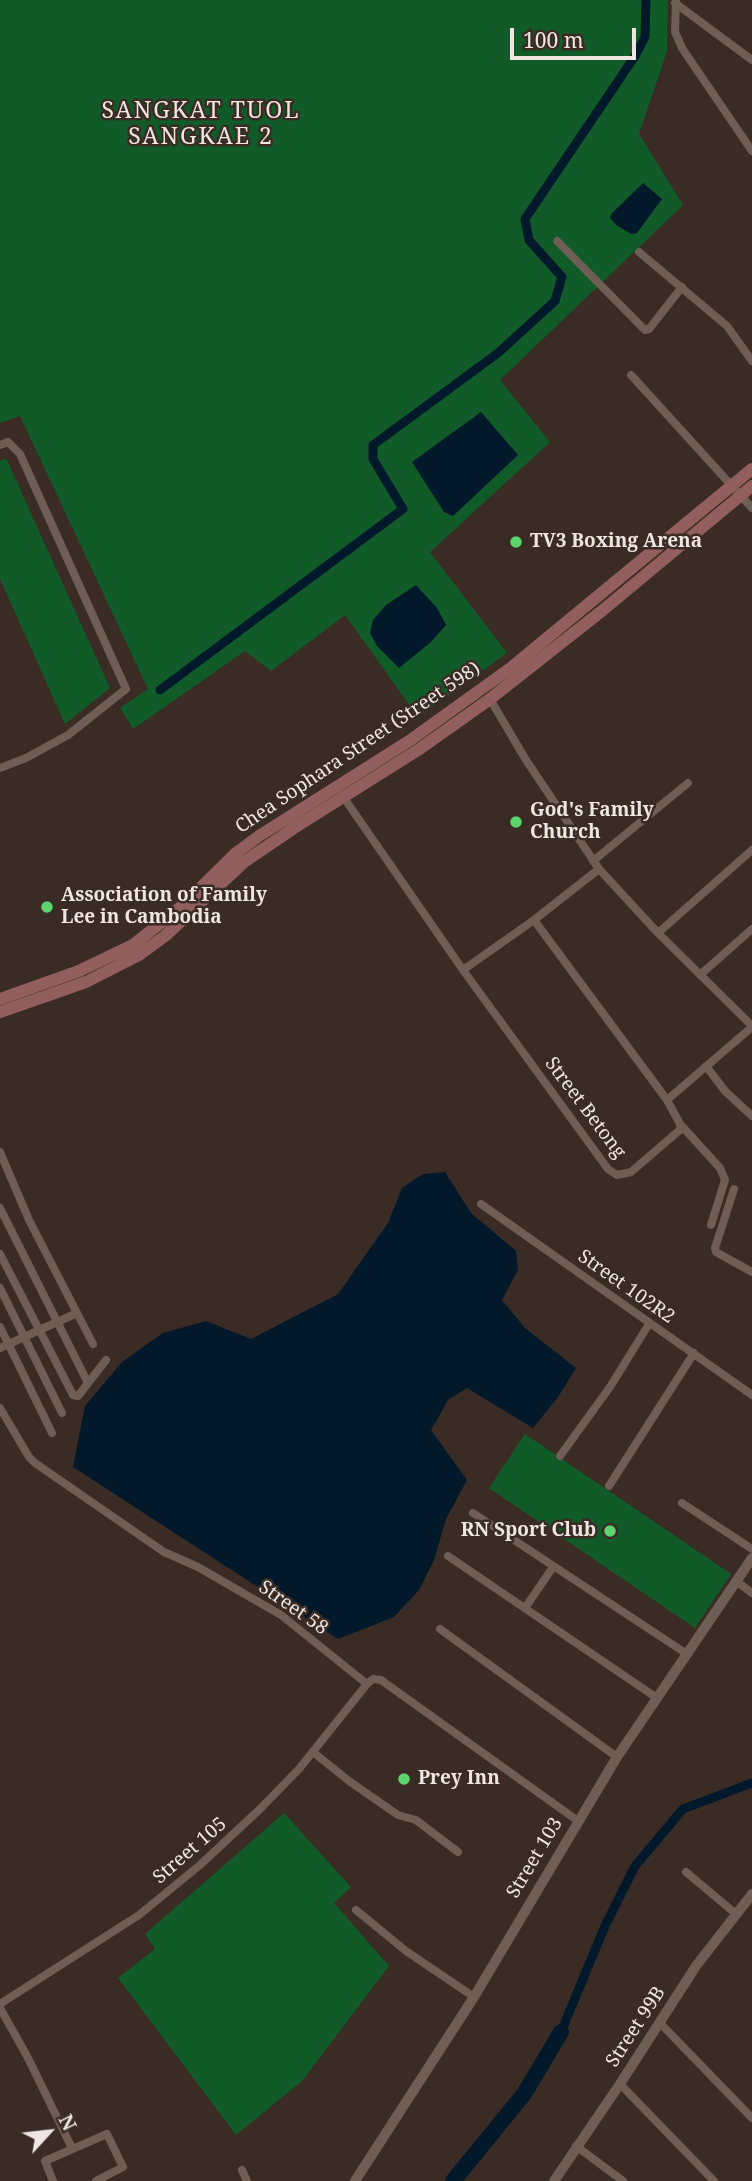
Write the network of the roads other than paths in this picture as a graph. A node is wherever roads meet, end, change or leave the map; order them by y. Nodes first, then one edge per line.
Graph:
1 (675, 2) edge
2 (752, 60) edge
3 (752, 151) edge
4 (557, 241) dead end
5 (639, 252) dead end
6 (682, 287) junction
7 (752, 361) edge
8 (631, 375) dead end
9 (0, 445) edge
10 (752, 469) edge
11 (752, 486) edge
12 (736, 491) junction
13 (752, 508) edge
14 (576, 623) junction
15 (490, 699) junction
16 (0, 768) edge
17 (688, 783) dead end
18 (340, 792) junction
19 (752, 850) edge
20 (593, 861) junction
21 (599, 869) junction
22 (534, 920) junction
23 (752, 929) edge
24 (657, 933) junction
25 (463, 970) junction
26 (700, 975) junction
27 (0, 999) edge
28 (0, 1012) edge
29 (752, 1026) edge
30 (706, 1066) junction
31 (667, 1100) junction
32 (752, 1116) edge
33 (680, 1124) junction
34 (0, 1152) edge
35 (734, 1189) dead end
36 (481, 1204) dead end
37 (0, 1208) edge
38 (711, 1224) dead end
39 (0, 1254) edge
40 (752, 1272) edge
41 (0, 1288) edge
42 (77, 1313) junction
43 (57, 1322) junction
44 (649, 1324) junction
45 (0, 1327) edge
46 (38, 1330) junction
47 (25, 1337) junction
48 (93, 1343) dead end
49 (9, 1344) junction
50 (0, 1349) edge
51 (694, 1353) junction
52 (106, 1360) dead end
53 (88, 1383) junction
54 (752, 1395) edge
55 (0, 1408) edge
56 (62, 1413) dead end
57 (52, 1433) dead end
58 (560, 1456) dead end
59 (608, 1486) dead end
60 (682, 1503) dead end
61 (473, 1513) dead end
62 (752, 1549) edge
63 (448, 1556) dead end
64 (752, 1558) edge
65 (553, 1567) junction
66 (736, 1581) junction
67 (752, 1593) edge
68 (525, 1608) junction
69 (440, 1629) dead end
70 (687, 1654) junction
71 (367, 1684) junction
72 (657, 1698) junction
73 (313, 1752) junction
74 (617, 1757) junction
75 (578, 1821) junction
76 (458, 1852) dead end
77 (686, 1872) dead end
78 (751, 1898) edge
79 (356, 1910) dead end
80 (736, 1914) junction
81 (474, 1997) junction
82 (0, 2006) edge
83 (660, 2023) junction
84 (620, 2084) junction
85 (752, 2103) edge
86 (745, 2111) junction
87 (752, 2118) edge
88 (576, 2146) junction
89 (72, 2148) junction
90 (242, 2170) dead end
91 (53, 2181) edge
92 (96, 2181) edge
93 (247, 2181) edge
94 (355, 2181) edge
95 (554, 2181) edge
96 (623, 2181) edge
97 (714, 2181) edge

1 - 2 street
1 - 3 street
4 - 6 street
5 - 6 street
6 - 7 street
8 - 12 street
9 - 16 street
10 - 12 main road, Chea Sophara Street (Street 598)
11 - 12 main road, Chea Sophara Street (Street 598)
12 - 13 street
12 - 14 main road, Chea Sophara Street (Street 598)
14 - 15 main road, Chea Sophara Street (Street 598)
14 - 18 main road, Chea Sophara Street (Street 598)
15 - 18 main road, Chea Sophara Street (Street 598)
15 - 20 street
17 - 20 street
18 - 25 street, Street Betong
18 - 27 main road, Chea Sophara Street (Street 598)
18 - 28 main road, Chea Sophara Street (Street 598)
19 - 24 street
20 - 21 street
21 - 22 street
21 - 24 street
22 - 25 street
22 - 31 street
23 - 26 street
24 - 26 street
25 - 33 street, Street Betong
26 - 29 street
29 - 30 street
30 - 31 street
30 - 32 street
31 - 33 street
33 - 38 street
34 - 42 street
35 - 40 street
36 - 44 street, Street 102R2
37 - 43 street
39 - 46 street
41 - 47 street
42 - 43 street
42 - 48 street
43 - 46 street
43 - 53 street
44 - 51 street, Street 102R2
44 - 58 street
45 - 49 street
46 - 47 street
46 - 53 street
47 - 49 street
47 - 56 street
49 - 50 street
49 - 57 street
51 - 54 street, Street 102R2
51 - 59 street
52 - 53 street
55 - 71 street, Street 58
60 - 62 street
61 - 65 street
63 - 68 street
64 - 66 street, Street 103
65 - 68 street
65 - 70 street
66 - 67 street
66 - 70 street, Street 103
68 - 72 street
69 - 74 street
70 - 72 street, Street 103
71 - 73 street, Street 105
71 - 75 street, Street 58
72 - 74 street, Street 103
73 - 76 street
73 - 82 street, Street 105
74 - 75 street, Street 103
75 - 81 street, Street 103
77 - 80 street
78 - 80 street, Street 99B
79 - 81 street
80 - 83 street, Street 99B
81 - 94 street, Street 103
82 - 89 street
83 - 84 street, Street 99B
83 - 86 street
84 - 88 street, Street 99B
84 - 97 street
85 - 86 street
86 - 87 street
88 - 95 street, Street 99B
88 - 96 street
89 - 91 street
89 - 92 street
90 - 93 street

